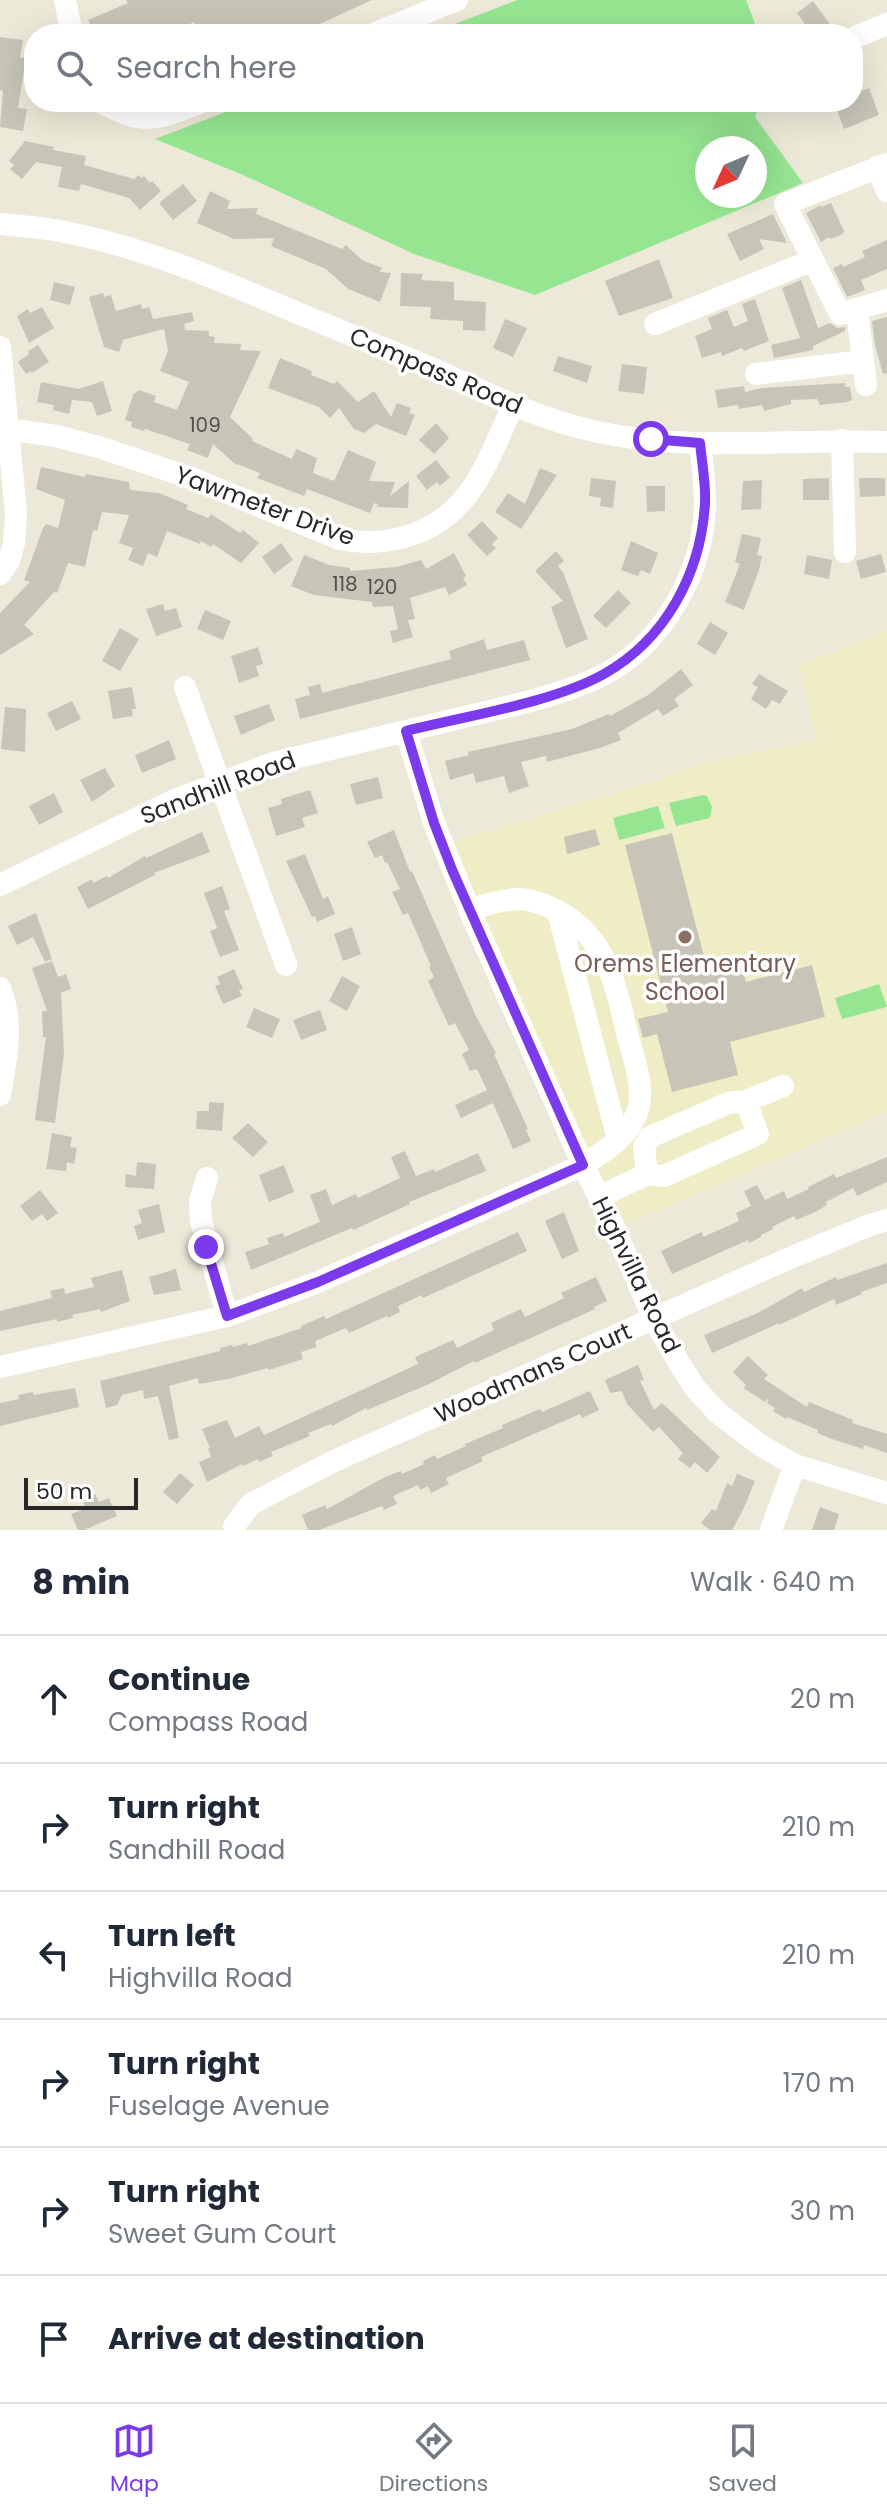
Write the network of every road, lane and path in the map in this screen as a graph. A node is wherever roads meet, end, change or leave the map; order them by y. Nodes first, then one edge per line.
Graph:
1 (65, 0) edge
2 (457, 0) edge
3 (70, 24) edge
4 (398, 24) edge
5 (887, 24) edge
6 (863, 34) edge
7 (122, 112) edge
8 (174, 112) edge
9 (882, 166) edge
10 (887, 191) edge
11 (0, 224) edge
12 (813, 260) junction
13 (887, 300) edge
14 (857, 310) junction
15 (655, 324) dead end
16 (0, 347) edge
17 (863, 361) junction
18 (756, 374) dead end
19 (866, 385) dead end
20 (513, 405) junction
21 (4, 429) edge
22 (842, 440) junction
23 (887, 442) edge
24 (700, 443) junction
25 (845, 552) dead end
26 (0, 574) edge
27 (185, 687) dead end
28 (406, 731) junction
29 (221, 783) junction
30 (0, 885) edge
31 (469, 909) junction
32 (558, 912) junction
33 (286, 965) dead end
34 (0, 988) edge
35 (783, 1086) dead end
36 (0, 1095) edge
37 (746, 1101) junction
38 (618, 1139) junction
39 (583, 1165) junction
40 (647, 1174) junction
41 (207, 1178) dead end
42 (599, 1197) junction
43 (887, 1220) edge
44 (227, 1316) junction
45 (654, 1320) junction
46 (0, 1367) edge
47 (795, 1465) junction
48 (887, 1493) edge
49 (234, 1526) dead end
50 (771, 1530) edge

1 - 3 street
2 - 4 street
5 - 6 street
7 - 8 street
9 - 10 street
9 - 12 street
11 - 20 street, Compass Road
12 - 14 street
12 - 15 street
13 - 14 street
14 - 17 street
16 - 21 street
17 - 18 street
17 - 19 street
20 - 21 street, Yawmeter Drive
20 - 24 street, Compass Road
21 - 26 street
22 - 23 street, Compass Road
22 - 24 street, Compass Road
22 - 25 street
24 - 28 street, Sandhill Road
27 - 29 street
28 - 29 street, Sandhill Road
28 - 31 street, Highvilla Road
29 - 30 street, Sandhill Road
29 - 33 street
31 - 32 street
31 - 39 street, Highvilla Road
32 - 38 street
32 - 38 street
34 - 36 street
35 - 37 street
37 - 40 street
37 - 40 street
38 - 39 street
39 - 42 street, Highvilla Road
39 - 44 street
40 - 42 street
41 - 44 street
42 - 45 street, Highvilla Road
43 - 45 street, Woodmans Court
44 - 46 street
45 - 47 street, Highvilla Road
45 - 49 street, Woodmans Court
47 - 48 street, Highvilla Road
47 - 50 street

